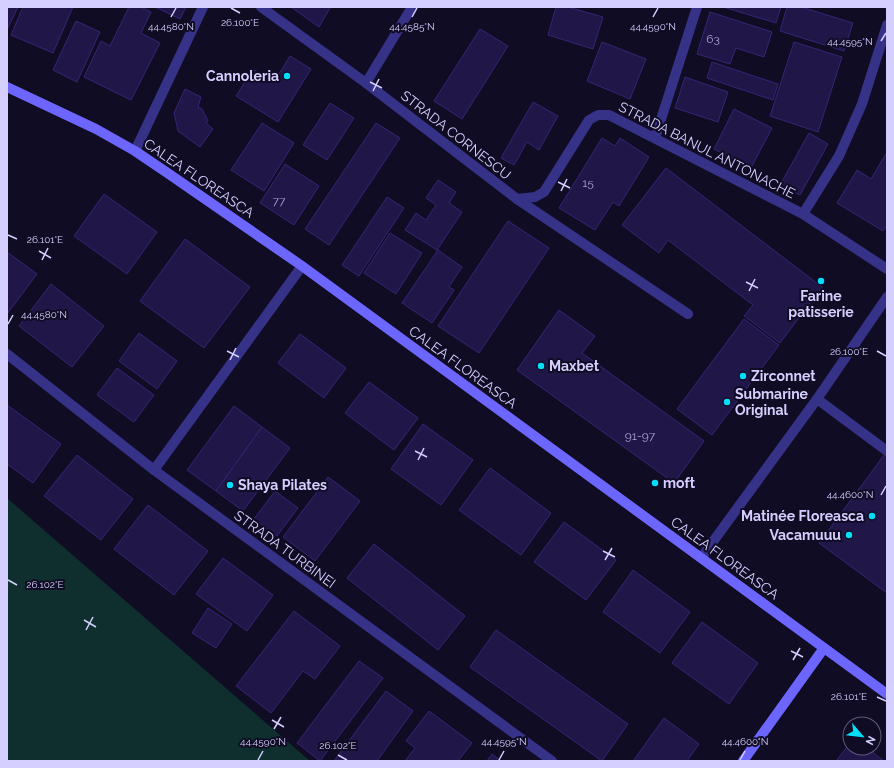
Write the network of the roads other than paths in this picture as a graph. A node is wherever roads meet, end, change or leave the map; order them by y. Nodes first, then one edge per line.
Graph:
1 (203, 7) edge
2 (261, 7) edge
3 (412, 7) edge
4 (697, 7) edge
5 (887, 25) edge
6 (366, 83) junction
7 (7, 87) edge
8 (655, 138) junction
9 (135, 152) junction
10 (517, 200) junction
11 (803, 214) junction
12 (302, 266) junction
13 (887, 269) edge
14 (887, 297) edge
15 (688, 314) dead end
16 (7, 354) edge
17 (817, 399) junction
18 (887, 451) edge
19 (154, 470) junction
20 (701, 558) junction
21 (824, 648) junction
22 (887, 694) edge
23 (552, 761) edge
24 (743, 761) edge

1 - 9 street
2 - 6 street, STRADA CORNESCU
3 - 6 street
4 - 8 street
5 - 11 street
6 - 10 street, STRADA CORNESCU
7 - 9 street, CALEA FLOREASCA
8 - 10 street, STRADA BANUL ANTONACHE
8 - 11 street, STRADA BANUL ANTONACHE
9 - 12 street, CALEA FLOREASCA
10 - 15 street, STRADA CORNESCU
11 - 13 street, STRADA BANUL ANTONACHE
12 - 19 street
12 - 20 street, CALEA FLOREASCA
14 - 17 street
16 - 19 street, STRADA TURBINEI
17 - 18 street
17 - 20 street
19 - 23 street, STRADA TURBINEI
20 - 21 street, CALEA FLOREASCA
21 - 22 street, CALEA FLOREASCA
21 - 24 street

